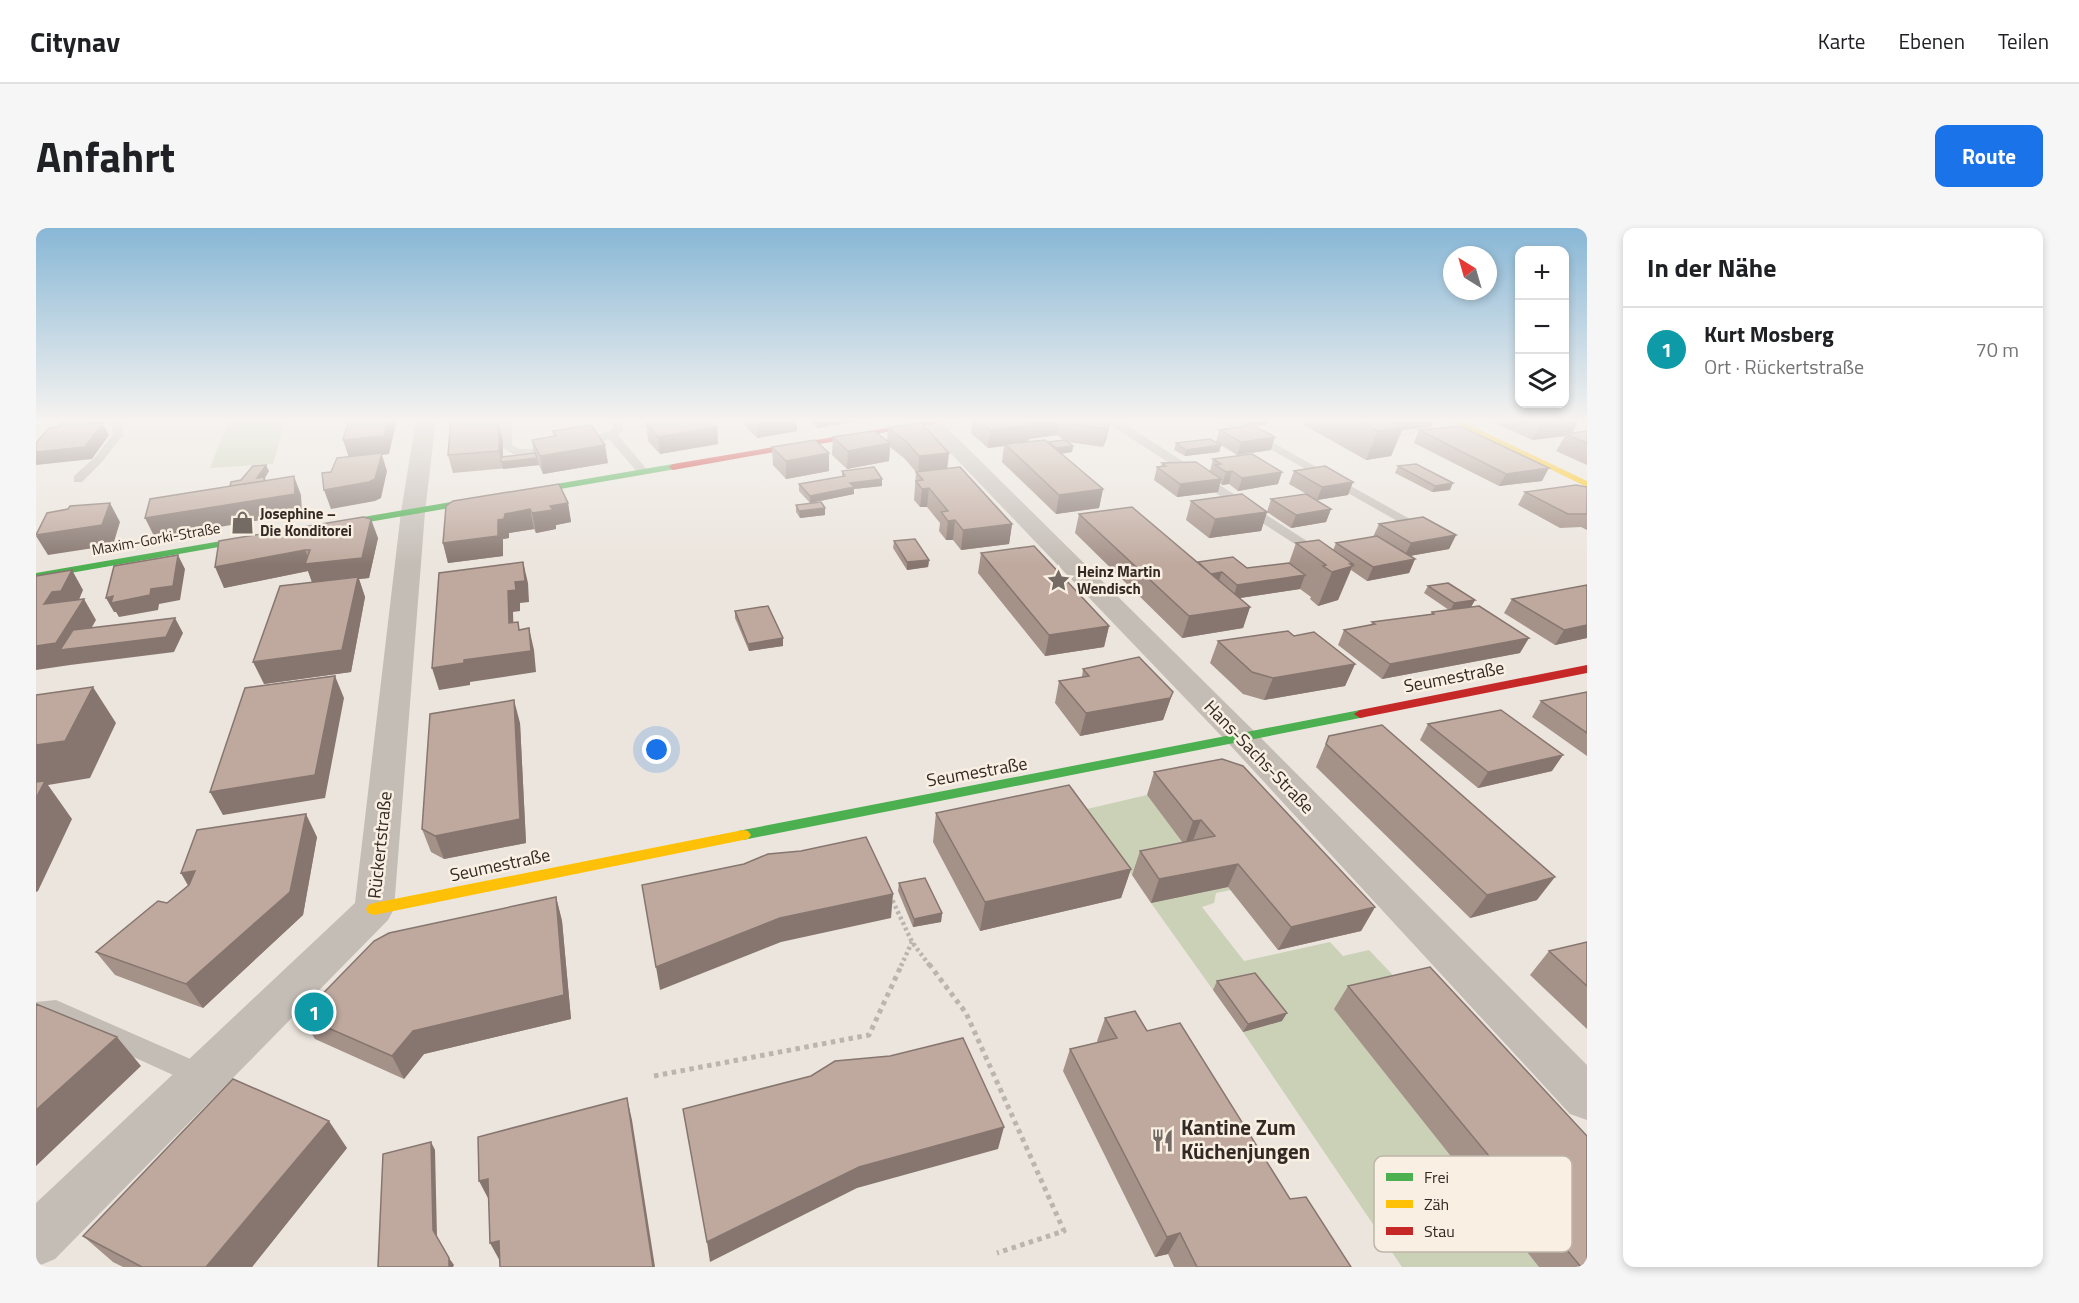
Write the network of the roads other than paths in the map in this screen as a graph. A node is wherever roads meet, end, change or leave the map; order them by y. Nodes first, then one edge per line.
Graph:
1 (90, 467) edge
2 (419, 467) edge
3 (639, 467) edge
4 (669, 467) edge
5 (983, 467) edge
6 (1185, 467) edge
7 (1310, 467) edge
8 (1552, 467) edge
9 (643, 472) junction
10 (78, 479) dead end
11 (1587, 484) edge
12 (413, 512) junction
13 (1413, 524) edge
14 (318, 528) edge
15 (271, 536) edge
16 (1303, 543) edge
17 (36, 576) edge
18 (1587, 669) edge
19 (1242, 738) junction
20 (374, 909) junction
21 (36, 1012) edge
22 (202, 1076) junction
23 (1587, 1098) edge
24 (36, 1239) edge

1 - 10 lane
2 - 12 street, Rückertstraße
3 - 9 lane
4 - 9 street
5 - 19 street, Hans-Sachs-Straße
6 - 16 lane
7 - 13 lane
8 - 11 street
9 - 12 street
12 - 14 street
12 - 20 street, Rückertstraße
15 - 17 street, Maxim-Gorki-Straße
18 - 19 street, Seumestraße
19 - 20 street, Seumestraße
19 - 23 street, Hans-Sachs-Straße
20 - 22 street, Rückertstraße
21 - 22 lane
22 - 24 street, Rückertstraße

